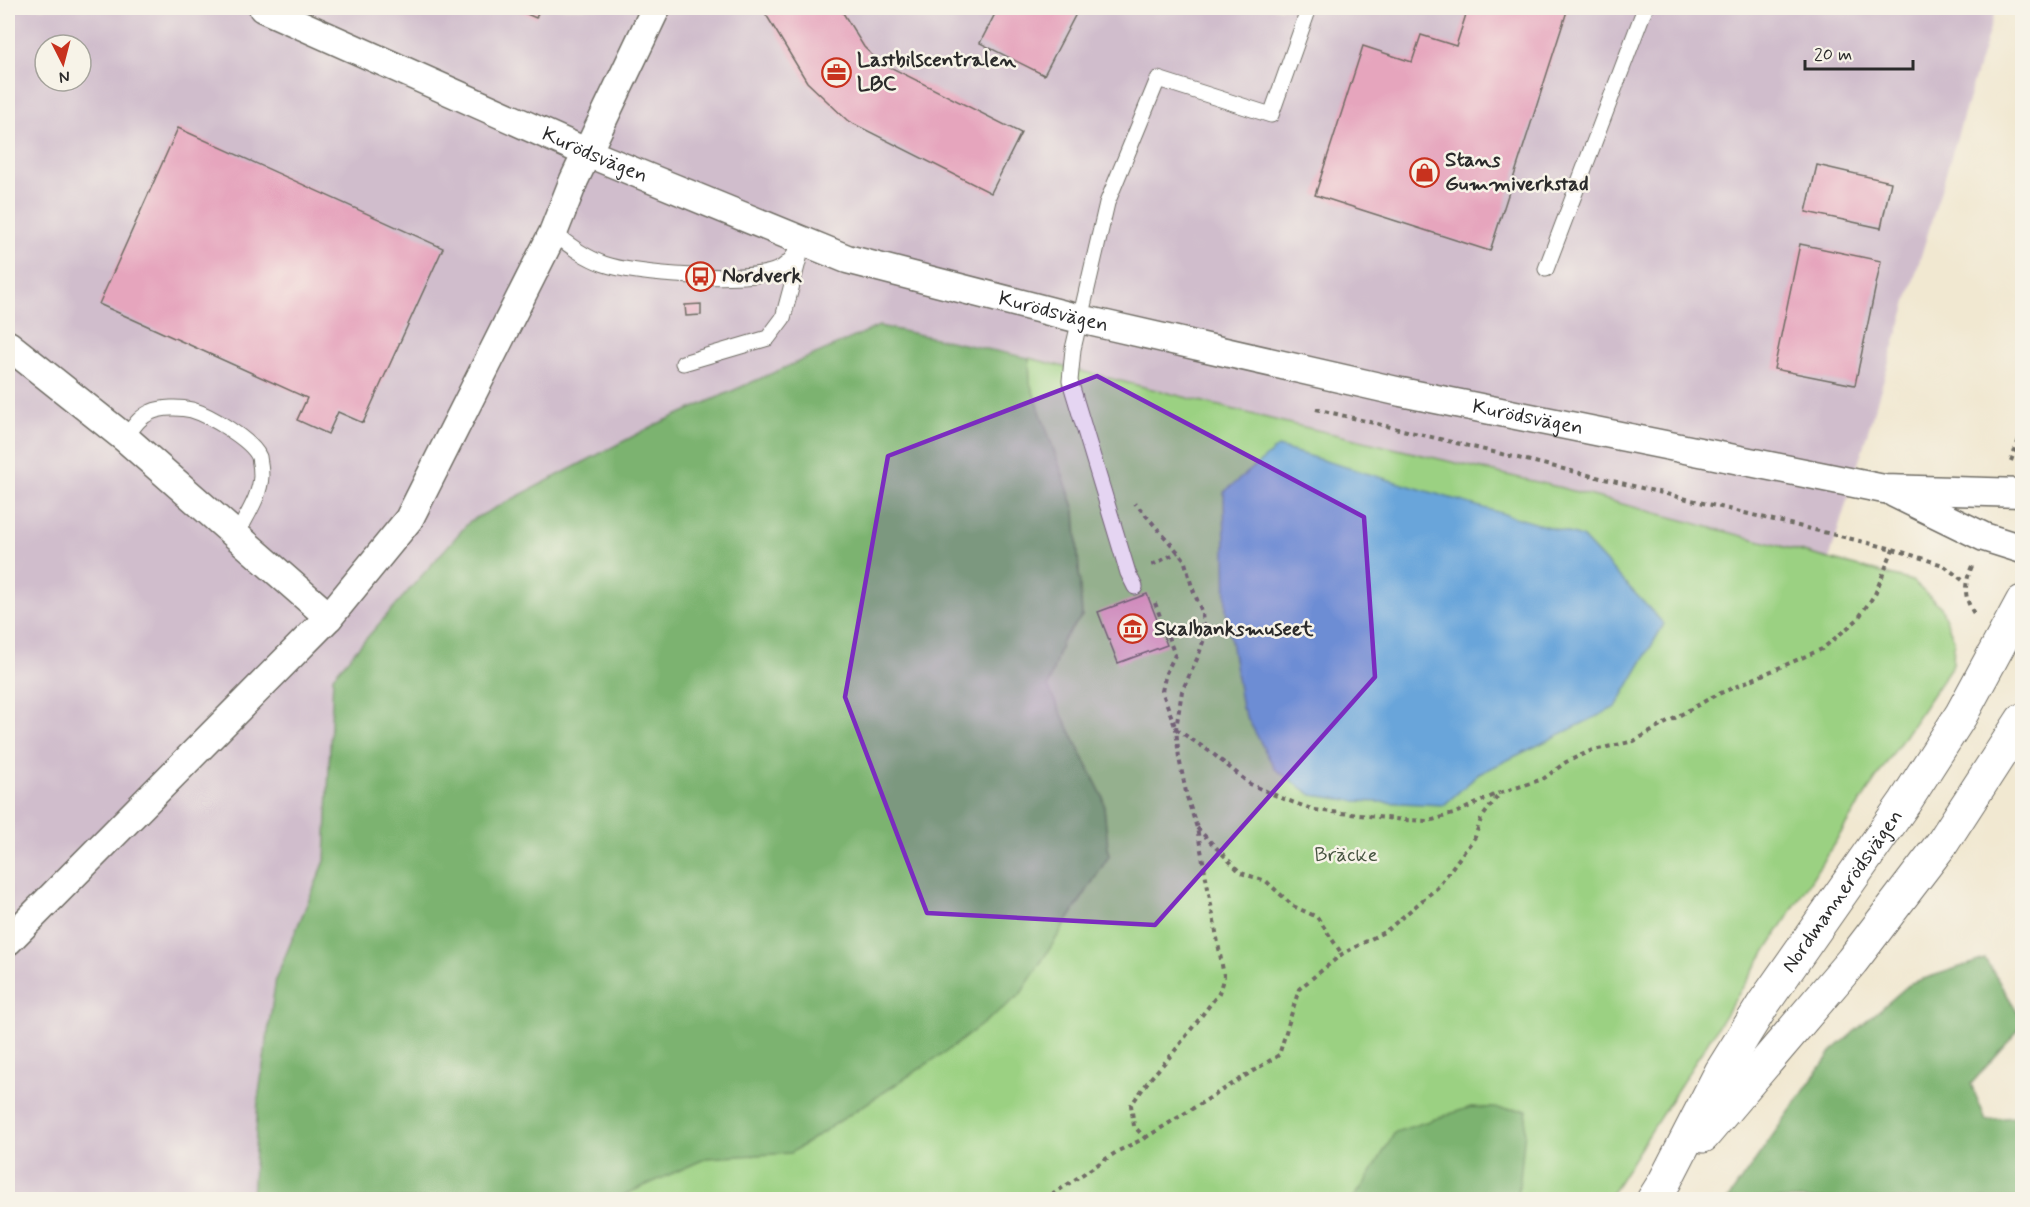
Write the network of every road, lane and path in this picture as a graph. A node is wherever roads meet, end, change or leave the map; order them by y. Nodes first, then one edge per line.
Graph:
1 (263, 8) edge
2 (656, 8) edge
3 (1309, 8) edge
4 (1645, 8) edge
5 (588, 153) junction
6 (553, 233) junction
7 (803, 242) junction
8 (1546, 269) dead end
9 (1080, 319) junction
10 (8, 345) edge
11 (683, 363) dead end
12 (1311, 408) dead end
13 (125, 438) junction
14 (1101, 484) junction
15 (1884, 489) junction
16 (2022, 493) edge
17 (237, 535) junction
18 (1893, 549) junction
19 (2022, 549) edge
20 (1965, 582) dead end
21 (1135, 587) dead end
22 (2022, 602) edge
23 (329, 617) junction
24 (1170, 637) dead end
25 (2022, 720) edge
26 (1176, 729) junction
27 (1500, 793) junction
28 (1197, 828) junction
29 (8, 941) edge
30 (1342, 954) junction
31 (1145, 1138) junction
32 (1659, 1190) edge
33 (1044, 1200) edge

1 - 5 street, Kurödsvägen
2 - 5 street
3 - 9 lane
4 - 8 lane
5 - 6 street
5 - 7 street, Kurödsvägen
6 - 7 lane
6 - 23 street
7 - 9 street, Kurödsvägen
7 - 11 lane
9 - 14 lane
9 - 15 street, Kurödsvägen
10 - 13 street
12 - 18 path
13 - 17 street
13 - 17 lane
14 - 21 lane
14 - 26 path
15 - 16 street, Kurödsvägen
15 - 19 street, Kurödsvägen
17 - 23 street
18 - 20 path
18 - 27 path
22 - 32 main road, Nordmannerödsvägen
23 - 29 street
24 - 26 path
25 - 32 main road, Nordmannerödsvägen
26 - 27 path
26 - 28 path
27 - 30 path
28 - 30 path
28 - 31 path
30 - 31 path
31 - 33 path

